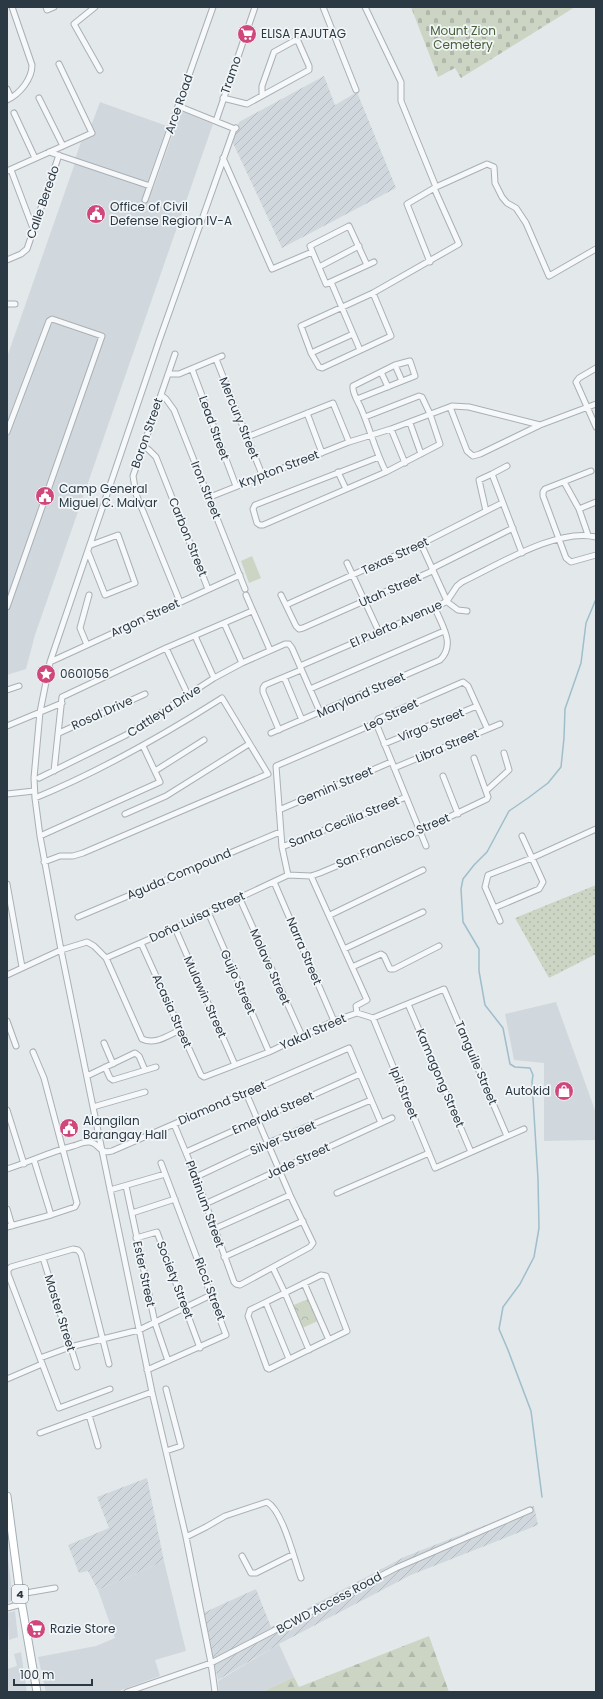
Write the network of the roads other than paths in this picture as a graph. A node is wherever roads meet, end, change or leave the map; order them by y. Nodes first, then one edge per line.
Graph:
1 (12, 7) edge
2 (46, 7) edge
3 (54, 7) edge
4 (94, 7) edge
5 (213, 7) edge
6 (255, 7) edge
7 (323, 7) edge
8 (365, 7) edge
9 (59, 64) dead end
10 (100, 70) dead end
11 (7, 89) edge
12 (356, 90) dead end
13 (262, 95) junction
14 (39, 98) dead end
15 (224, 98) junction
16 (9, 99) edge
17 (178, 106) junction
18 (14, 113) dead end
19 (216, 121) junction
20 (63, 146) junction
21 (49, 152) junction
22 (59, 156) junction
23 (35, 158) junction
24 (223, 158) junction
25 (9, 171) edge
26 (150, 186) junction
27 (435, 188) junction
28 (145, 200) dead end
29 (34, 230) junction
30 (359, 246) junction
31 (596, 248) edge
32 (312, 252) junction
33 (7, 260) edge
34 (374, 262) dead end
35 (430, 262) junction
36 (367, 265) junction
37 (319, 267) junction
38 (330, 282) junction
39 (373, 293) junction
40 (7, 304) edge
41 (15, 304) dead end
42 (342, 308) junction
43 (353, 334) junction
44 (360, 350) junction
45 (311, 353) junction
46 (175, 354) dead end
47 (222, 356) dead end
48 (216, 359) junction
49 (395, 366) junction
50 (192, 369) junction
51 (595, 370) edge
52 (381, 372) junction
53 (168, 374) junction
54 (402, 381) junction
55 (388, 387) junction
56 (161, 395) junction
57 (357, 399) junction
58 (596, 404) edge
59 (450, 406) junction
60 (587, 408) junction
61 (307, 413) junction
62 (430, 414) junction
63 (365, 417) junction
64 (410, 423) junction
65 (540, 425) junction
66 (596, 427) edge
67 (391, 429) junction
68 (7, 432) edge
69 (371, 434) junction
70 (247, 437) junction
71 (349, 442) junction
72 (143, 446) junction
73 (322, 453) junction
74 (421, 454) junction
75 (379, 457) junction
76 (404, 463) junction
77 (507, 466) dead end
78 (591, 471) dead end
79 (338, 472) junction
80 (386, 472) junction
81 (492, 474) junction
82 (263, 476) junction
83 (564, 482) junction
84 (236, 486) junction
85 (346, 489) junction
86 (210, 497) junction
87 (596, 502) edge
88 (502, 503) junction
89 (579, 509) junction
90 (486, 511) junction
91 (513, 528) junction
92 (588, 535) junction
93 (596, 536) edge
94 (560, 538) junction
95 (421, 544) junction
96 (91, 545) junction
97 (88, 552) junction
98 (522, 553) junction
99 (596, 555) edge
100 (347, 563) dead end
101 (432, 570) junction
102 (240, 575) junction
103 (353, 575) junction
104 (208, 589) junction
105 (246, 589) dead end
106 (89, 595) dead end
107 (246, 595) dead end
108 (281, 595) dead end
109 (365, 601) junction
110 (446, 601) junction
111 (180, 602) junction
112 (286, 605) junction
113 (7, 608) edge
114 (435, 608) junction
115 (252, 611) junction
116 (467, 611) dead end
117 (224, 623) junction
118 (444, 631) junction
119 (379, 632) junction
120 (195, 636) junction
121 (87, 645) junction
122 (166, 648) junction
123 (270, 650) junction
124 (50, 662) junction
125 (242, 663) junction
126 (300, 668) junction
127 (284, 677) junction
128 (214, 678) junction
129 (19, 686) dead end
130 (310, 689) junction
131 (7, 690) edge
132 (145, 694) dead end
133 (188, 695) junction
134 (62, 703) junction
135 (477, 706) junction
136 (40, 712) junction
137 (320, 712) junction
138 (302, 720) junction
139 (376, 723) junction
140 (500, 724) dead end
141 (7, 726) edge
142 (487, 728) junction
143 (279, 730) junction
144 (59, 733) junction
145 (271, 733) dead end
146 (204, 740) dead end
147 (250, 744) junction
148 (384, 744) junction
149 (143, 746) junction
150 (504, 753) dead end
151 (474, 758) dead end
152 (391, 762) junction
153 (394, 768) junction
154 (54, 771) junction
155 (155, 771) junction
156 (443, 776) dead end
157 (38, 778) dead end
158 (34, 791) junction
159 (486, 791) junction
160 (7, 794) edge
161 (406, 797) junction
162 (35, 798) junction
163 (279, 810) junction
164 (125, 814) dead end
165 (458, 814) junction
166 (596, 829) edge
167 (420, 831) junction
168 (280, 832) junction
169 (40, 836) junction
170 (522, 836) dead end
171 (426, 846) dead end
172 (282, 847) junction
173 (532, 858) junction
174 (44, 862) junction
175 (422, 870) dead end
176 (288, 874) junction
177 (311, 876) junction
178 (274, 882) junction
179 (7, 884) edge
180 (239, 898) junction
181 (8, 900) edge
182 (494, 908) junction
183 (208, 912) junction
184 (423, 912) dead end
185 (330, 915) junction
186 (78, 917) dead end
187 (500, 921) dead end
188 (175, 928) junction
189 (141, 943) junction
190 (439, 946) dead end
191 (344, 949) junction
192 (61, 950) junction
193 (106, 958) junction
194 (22, 967) junction
195 (352, 967) junction
196 (7, 975) edge
197 (408, 1004) junction
198 (357, 1013) junction
199 (374, 1018) junction
200 (7, 1021) edge
201 (334, 1021) junction
202 (180, 1030) junction
203 (302, 1036) junction
204 (104, 1043) dead end
205 (16, 1046) dead end
206 (33, 1052) dead end
207 (269, 1052) junction
208 (113, 1064) junction
209 (235, 1065) junction
210 (105, 1067) junction
211 (156, 1067) dead end
212 (145, 1070) junction
213 (360, 1074) junction
214 (87, 1076) junction
215 (204, 1077) joint
216 (145, 1092) dead end
217 (246, 1093) junction
218 (371, 1100) junction
219 (93, 1107) junction
220 (7, 1110) edge
221 (392, 1118) dead end
222 (257, 1119) junction
223 (381, 1123) junction
224 (174, 1124) junction
225 (524, 1129) dead end
226 (507, 1136) junction
227 (268, 1143) junction
228 (63, 1149) junction
229 (102, 1151) junction
230 (186, 1152) junction
231 (471, 1152) junction
232 (429, 1153) junction
233 (34, 1160) junction
234 (161, 1163) dead end
235 (24, 1164) junction
236 (7, 1169) edge
237 (279, 1170) junction
238 (165, 1174) junction
239 (196, 1177) junction
240 (126, 1186) junction
241 (110, 1190) junction
242 (337, 1193) dead end
243 (290, 1195) junction
244 (175, 1199) junction
245 (205, 1204) junction
246 (7, 1209) edge
247 (132, 1213) junction
248 (51, 1215) junction
249 (303, 1221) junction
250 (10, 1226) edge
251 (214, 1229) junction
252 (136, 1238) junction
253 (224, 1257) junction
254 (43, 1258) junction
255 (273, 1268) junction
256 (304, 1283) junction
257 (285, 1293) junction
258 (212, 1296) junction
259 (266, 1303) junction
260 (185, 1308) junction
261 (155, 1323) junction
262 (140, 1330) junction
263 (102, 1338) junction
264 (329, 1340) junction
265 (70, 1347) junction
266 (200, 1348) junction
267 (309, 1350) junction
268 (289, 1359) junction
269 (41, 1361) junction
270 (168, 1361) junction
271 (109, 1364) dead end
272 (77, 1367) dead end
273 (147, 1370) junction
274 (7, 1379) edge
275 (110, 1389) dead end
276 (166, 1389) dead end
277 (152, 1392) junction
278 (89, 1415) junction
279 (40, 1433) dead end
280 (98, 1446) dead end
281 (166, 1451) junction
282 (7, 1496) edge
283 (530, 1510) dead end
284 (9, 1522) edge
285 (186, 1537) junction
286 (292, 1555) junction
287 (242, 1556) dead end
288 (301, 1578) dead end
289 (55, 1588) dead end
290 (20, 1594) junction
291 (22, 1604) junction
292 (7, 1608) edge
293 (211, 1664) junction
294 (37, 1692) edge
295 (127, 1692) edge
296 (215, 1692) edge

1 - 16 street
2 - 3 street
4 - 10 street
5 - 17 street, Arce Road
6 - 15 street, Tramo
7 - 12 street
8 - 27 street
9 - 20 street
11 - 16 street
13 - 13 street
13 - 15 street
14 - 20 street
15 - 19 street, Tramo
17 - 19 street
17 - 26 street, Arce Road
18 - 23 street
19 - 24 street
20 - 21 street
21 - 22 street
21 - 23 street
22 - 26 street
22 - 29 street, Calle Beredo
23 - 25 street
24 - 32 street
24 - 96 street
25 - 29 street
26 - 28 street, Arce Road
27 - 31 street
27 - 35 street
27 - 35 street
29 - 33 street, Calle Beredo
30 - 32 street
30 - 36 street
30 - 37 street
32 - 37 street
34 - 36 street
35 - 39 street
36 - 38 street
37 - 38 street
38 - 42 street
39 - 42 street
39 - 44 street
40 - 41 street
42 - 43 street
42 - 45 street
43 - 44 street
43 - 45 street
44 - 45 street
46 - 53 street, Boron Street
47 - 48 street
48 - 50 street
48 - 70 street, Mercury Street
49 - 52 street
49 - 54 street
49 - 54 street
50 - 53 street
50 - 84 street, Lead Street
51 - 60 street
52 - 55 street
52 - 57 street
53 - 56 street, Boron Street
54 - 55 street
55 - 57 street
56 - 72 street, Boron Street
56 - 86 street, Iron Street
57 - 63 street
58 - 60 street
59 - 62 street, Krypton Street
59 - 65 street
59 - 65 street
60 - 65 street
60 - 66 street
61 - 70 street
61 - 71 street
61 - 73 street
62 - 63 street
62 - 64 street, Krypton Street
62 - 74 street
63 - 69 street
64 - 67 street, Krypton Street
64 - 74 street
67 - 69 street, Krypton Street
67 - 76 street
68 - 113 street
69 - 71 street, Krypton Street
69 - 75 street
70 - 82 street, Mercury Street
71 - 73 street, Krypton Street
72 - 104 street, Carbon Street
72 - 111 street, Boron Street
73 - 82 street, Krypton Street
74 - 76 street
75 - 79 street
75 - 80 street
76 - 80 street
77 - 81 street
78 - 83 street
79 - 85 street
79 - 85 street
80 - 85 street
81 - 88 street
81 - 90 street
82 - 84 street, Krypton Street
83 - 89 street
83 - 94 street
84 - 86 street, Krypton Street
86 - 102 street, Iron Street
87 - 89 street
88 - 90 street, Texas Street
88 - 91 street
89 - 92 street
90 - 95 street, Texas Street
91 - 98 street
91 - 101 street, Utah Street
92 - 93 street, El Puerto Avenue
92 - 94 street, El Puerto Avenue
94 - 98 street, El Puerto Avenue
94 - 99 street
95 - 101 street
95 - 103 street, Texas Street
96 - 97 street
96 - 97 street
97 - 124 street
98 - 110 street, El Puerto Avenue
100 - 103 street
101 - 109 street, Utah Street
101 - 110 street
102 - 104 street, Argon Street
102 - 105 street, Iron Street
103 - 109 street
103 - 112 street, Texas Street
104 - 111 street, Argon Street
106 - 121 street
107 - 115 street
108 - 112 street, Utah Street
109 - 112 street, Utah Street
109 - 119 street
110 - 114 street, El Puerto Avenue
110 - 116 street
111 - 121 street, Argon Street
114 - 118 street
114 - 119 street, El Puerto Avenue
115 - 117 street
115 - 123 street
117 - 120 street
117 - 125 street
118 - 130 street
118 - 137 street, Maryland Street
119 - 126 street, El Puerto Avenue
120 - 122 street
120 - 128 street
121 - 124 street, Argon Street
122 - 133 street
122 - 134 street
123 - 125 street, Cattleya Drive
123 - 126 street, Cattleya Drive
124 - 136 street
125 - 128 street, Cattleya Drive
126 - 127 street, El Puerto Avenue
126 - 130 street
127 - 138 street
127 - 143 street, El Puerto Avenue
128 - 133 street, Cattleya Drive
129 - 131 street
130 - 137 street
132 - 144 street, Rosal Drive
133 - 154 street, Cattleya Drive
134 - 136 street
134 - 144 street
135 - 139 street, Leo Street
135 - 142 street, Leo Street
135 - 148 street, Virgo Street
136 - 141 street
136 - 158 street
137 - 138 street, Maryland Street
138 - 143 street, Maryland Street
139 - 148 street
139 - 163 street, Leo Street
140 - 142 street, Libra Street
142 - 153 street, Libra Street
143 - 145 street, Maryland Street
144 - 154 street
146 - 155 street
147 - 149 street
147 - 164 street
147 - 174 street
148 - 152 street
149 - 155 street
149 - 162 street
150 - 159 street
151 - 159 street
152 - 153 street
152 - 163 street, Gemini Street
153 - 161 street
154 - 157 street, Cattleya Drive
155 - 169 street
156 - 165 street
158 - 160 street
158 - 162 street
159 - 165 street, San Francisco Street
161 - 167 street
161 - 172 street, Santa Cecilia Street
162 - 169 street
163 - 168 street
165 - 167 street, San Francisco Street
166 - 173 street
167 - 171 street
167 - 177 street, San Francisco Street
168 - 172 street
168 - 186 street, Aguda Compound
169 - 174 street
170 - 173 street
172 - 176 street
173 - 182 street
173 - 182 street
174 - 192 street
175 - 185 street
176 - 177 street, San Francisco Street
176 - 178 street, Doña Luisa Street
177 - 185 street
178 - 180 street, Doña Luisa Street
178 - 201 street, Narra Street
179 - 181 street
180 - 183 street, Doña Luisa Street
180 - 203 street, Molave Street
181 - 194 street
182 - 187 street
183 - 188 street, Doña Luisa Street
183 - 207 street, Guijo Street
184 - 191 street
185 - 191 street
188 - 189 street, Doña Luisa Street
188 - 209 street, Mulawin Street
189 - 193 street, Doña Luisa Street
189 - 202 street, Acasia Street
190 - 195 street
191 - 195 street
192 - 193 street
192 - 194 street
192 - 214 street
193 - 202 street
194 - 196 street
195 - 198 street
197 - 199 street
197 - 226 street, Tanguile Street
197 - 231 street, Kamagong Street
198 - 199 street, Yakal Street
198 - 201 street, Yakal Street
199 - 232 street, Ipil Street
200 - 205 street
201 - 203 street, Yakal Street
202 - 215 street, Acasia Street
203 - 207 street, Yakal Street
204 - 208 street
206 - 228 street
207 - 209 street, Yakal Street
208 - 210 street
208 - 212 street
209 - 215 street, Yakal Street
210 - 212 street
210 - 214 street
211 - 212 street
213 - 217 street, Diamond Street
213 - 218 street
213 - 222 street, Emerald Street
214 - 219 street
216 - 219 street
217 - 222 street
217 - 224 street, Diamond Street
218 - 223 street
218 - 227 street, Silver Street
219 - 229 street
220 - 235 street
221 - 223 street, Jade Street
222 - 227 street
222 - 230 street, Emerald Street
223 - 237 street, Jade Street
224 - 229 street, Diamond Street
224 - 230 street, Platinum Street
225 - 226 street
226 - 231 street
227 - 237 street
227 - 239 street, Silver Street
228 - 229 street
228 - 233 street
228 - 248 street
229 - 241 street
230 - 239 street, Platinum Street
231 - 232 street, Ipil Street
232 - 242 street
233 - 235 street
233 - 248 street
234 - 238 street, Ricci Street
235 - 236 street
237 - 243 street
237 - 245 street, Jade Street
238 - 240 street
238 - 244 street, Ricci Street
239 - 245 street, Platinum Street
240 - 241 street
240 - 247 street, Ester Street
241 - 262 street
243 - 249 street
243 - 251 street
244 - 247 street
244 - 258 street, Ricci Street
245 - 251 street, Platinum Street
246 - 250 street
247 - 252 street, Ester Street
248 - 250 street
249 - 253 street
249 - 255 street
251 - 253 street, Platinum Street
252 - 260 street, Society Street
252 - 261 street, Ester Street
253 - 255 street, Platinum Street
254 - 263 street
254 - 265 street, Master Street
254 - 269 street
255 - 257 street
256 - 257 street
256 - 264 street
256 - 264 street
257 - 259 street
257 - 267 street
258 - 260 street
258 - 266 street, Ricci Street
259 - 268 street
259 - 268 street
260 - 261 street
260 - 266 street, Society Street
261 - 262 street
261 - 270 street, Ester Street
262 - 263 street
262 - 273 street
263 - 265 street
263 - 271 street
264 - 267 street
265 - 269 street
265 - 272 street, Master Street
266 - 270 street, Ricci Street
267 - 268 street
269 - 274 street
269 - 275 street
270 - 273 street, Ricci Street
273 - 277 street
276 - 281 street
277 - 278 street
277 - 281 street
278 - 279 street
278 - 280 street
281 - 285 street
282 - 284 main road, 4
283 - 293 street, BCWD Access Road
284 - 290 main road, 4
285 - 286 street
285 - 293 street
286 - 287 street
286 - 288 street
289 - 290 street
290 - 291 main road, 4
291 - 292 street
291 - 294 main road, 4
293 - 295 street, BCWD Access Road
293 - 296 street

